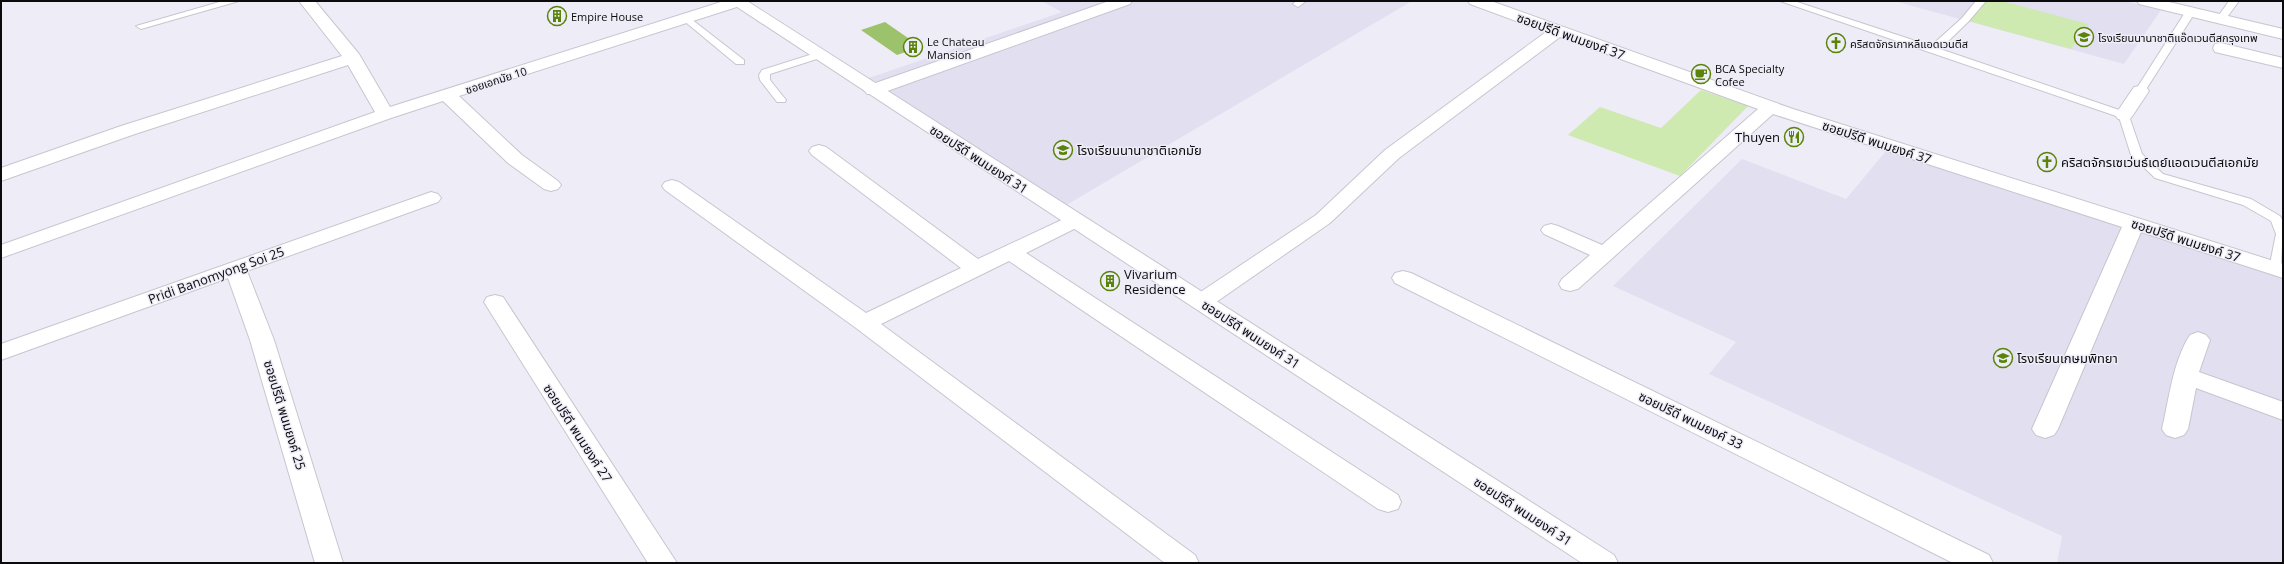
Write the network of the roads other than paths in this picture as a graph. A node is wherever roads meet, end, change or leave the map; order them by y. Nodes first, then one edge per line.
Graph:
1 (234, 1) edge
2 (307, 1) edge
3 (736, 1) edge
4 (1124, 1) edge
5 (1476, 1) edge
6 (1785, 1) edge
7 (1981, 1) edge
8 (2145, 1) edge
9 (2234, 1) edge
10 (2191, 11) junction
11 (686, 18) junction
12 (2222, 18) junction
13 (141, 26) dead end
14 (1558, 31) junction
15 (2283, 34) edge
16 (2221, 48) dead end
17 (1932, 50) junction
18 (819, 55) junction
19 (353, 58) junction
20 (740, 62) dead end
21 (2283, 63) edge
22 (873, 90) junction
23 (2140, 91) joint
24 (449, 95) junction
25 (781, 100) dead end
26 (1770, 107) junction
27 (385, 114) junction
28 (2124, 116) junction
29 (819, 151) dead end
30 (1, 175) edge
31 (551, 185) dead end
32 (672, 186) dead end
33 (431, 198) dead end
34 (1075, 221) junction
35 (2134, 224) junction
36 (1551, 230) dead end
37 (1, 252) edge
38 (1010, 252) junction
39 (1605, 254) junction
40 (235, 268) junction
41 (977, 269) junction
42 (2279, 270) edge
43 (1403, 278) dead end
44 (1570, 284) dead end
45 (495, 302) dead end
46 (1201, 302) junction
47 (864, 323) junction
48 (2198, 340) dead end
49 (1, 352) edge
50 (2186, 376) junction
51 (2283, 411) edge
52 (2045, 429) dead end
53 (2175, 429) dead end
54 (1388, 502) dead end
55 (329, 563) edge
56 (663, 563) edge
57 (1185, 563) edge
58 (1604, 563) edge
59 (1979, 563) edge

1 - 13 lane
2 - 19 street
3 - 11 street, ซอยเอกมัย 10
3 - 18 street, ซอยปรีดี พนมยงค์ 31
4 - 22 street
5 - 14 street, ซอยปรีดี พนมยงค์ 37
6 - 17 lane
7 - 17 lane
8 - 10 street
9 - 12 lane
10 - 12 street
10 - 23 lane
11 - 20 lane
11 - 24 street, ซอยเอกมัย 10
12 - 15 street
14 - 26 street, ซอยปรีดี พนมยงค์ 37
14 - 46 street
16 - 21 street
17 - 28 lane
18 - 22 street, ซอยปรีดี พนมยงค์ 31
18 - 25 lane
19 - 27 street
19 - 30 street
22 - 34 street, ซอยปรีดี พนมยงค์ 31
23 - 28 street
24 - 27 street, ซอยเอกมัย 10
24 - 31 street
26 - 35 street, ซอยปรีดี พนมยงค์ 37
26 - 39 street
27 - 37 street, ซอยเอกมัย 10
28 - 42 lane
29 - 41 street
32 - 47 street
33 - 40 street, Pridi Banomyong Soi 25
34 - 38 street
34 - 46 street, ซอยปรีดี พนมยงค์ 31
35 - 42 street, ซอยปรีดี พนมยงค์ 37
35 - 52 street
36 - 39 street
38 - 41 street
38 - 54 street
39 - 44 street
40 - 49 street, Pridi Banomyong Soi 25
40 - 55 street, ซอยปรีดี พนมยงค์ 25
41 - 47 street
43 - 59 street, ซอยปรีดี พนมยงค์ 33
45 - 56 street, ซอยปรีดี พนมยงค์ 27
46 - 58 street, ซอยปรีดี พนมยงค์ 31
47 - 57 street
48 - 50 street
50 - 51 street
50 - 53 street

